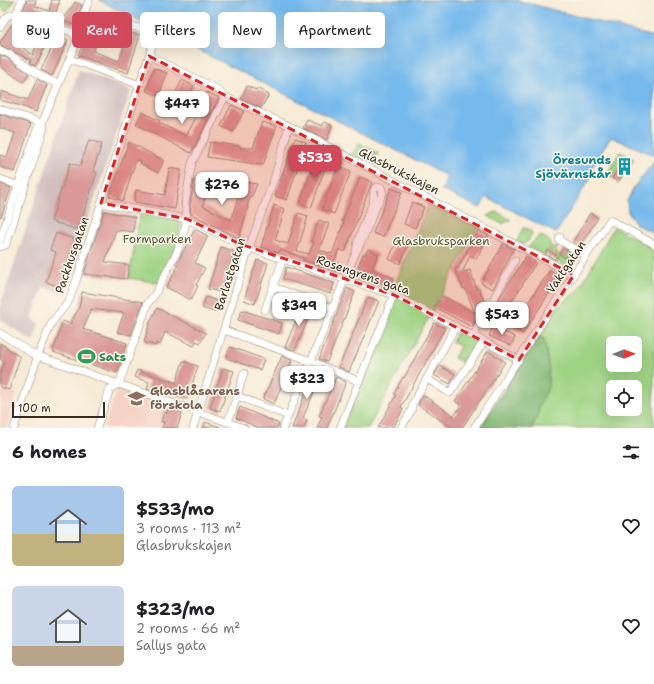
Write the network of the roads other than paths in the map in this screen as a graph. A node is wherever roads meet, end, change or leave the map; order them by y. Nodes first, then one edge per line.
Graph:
1 (22, 0) edge
2 (89, 0) edge
3 (17, 12) edge
4 (85, 12) edge
5 (12, 13) edge
6 (132, 26) edge
7 (0, 27) edge
8 (74, 48) edge
9 (0, 50) edge
10 (149, 56) junction
11 (70, 59) junction
12 (58, 84) junction
13 (140, 85) junction
14 (225, 97) junction
15 (0, 108) edge
16 (42, 123) junction
17 (289, 126) junction
18 (0, 179) edge
19 (21, 187) junction
20 (101, 203) junction
21 (187, 219) junction
22 (560, 237) dead end
23 (0, 240) edge
24 (654, 244) edge
25 (0, 247) edge
26 (249, 248) junction
27 (356, 252) junction
28 (586, 256) junction
29 (282, 259) junction
30 (515, 260) dead end
31 (574, 275) junction
32 (345, 279) junction
33 (273, 287) junction
34 (394, 295) junction
35 (333, 308) junction
36 (265, 310) dead end
37 (456, 326) junction
38 (224, 330) junction
39 (0, 334) edge
40 (474, 336) junction
41 (484, 341) junction
42 (38, 355) junction
43 (519, 360) junction
44 (311, 361) junction
45 (244, 373) dead end
46 (427, 379) junction
47 (358, 381) junction
48 (119, 384) junction
49 (237, 396) junction
50 (198, 412) junction
51 (288, 416) junction
52 (228, 422) junction
53 (14, 428) edge
54 (97, 428) edge
55 (193, 428) edge
56 (244, 428) edge
57 (283, 428) edge
58 (340, 428) edge
59 (401, 428) edge
60 (474, 428) edge

1 - 3 street
2 - 4 street
5 - 7 street
6 - 10 street, Packhusgatan
8 - 11 street
9 - 12 street
10 - 13 street, Packhusgatan
10 - 14 street, Glasbrukskajen
11 - 12 street
11 - 13 street
12 - 16 street
13 - 20 street, Packhusgatan
14 - 17 street, Glasbrukskajen
14 - 21 street
15 - 16 street
16 - 19 street
17 - 26 street, Barlastgatan
17 - 31 street, Glasbrukskajen
18 - 19 street
19 - 23 street
19 - 25 street
20 - 21 street, Rosengrens gata
20 - 42 street, Packhusgatan
21 - 26 street, Rosengrens gata
21 - 48 street
22 - 28 street
24 - 28 street, Vaktgatan
26 - 29 street, Rosengrens gata
26 - 38 street, Barlastgatan
27 - 27 street
27 - 32 street
28 - 31 street, Vaktgatan
29 - 32 street, Rosengrens gata
29 - 33 street
30 - 40 street
31 - 43 street, Vaktgatan
32 - 34 street, Rosengrens gata
32 - 35 street
33 - 35 street
33 - 36 street
34 - 37 street, Rosengrens gata
34 - 47 street
35 - 44 street
37 - 40 street, Rosengrens gata
37 - 46 street
38 - 44 street
38 - 50 street, Barlastgatan
39 - 42 street
40 - 41 street, Rosengrens gata
41 - 43 street, Rosengrens gata
41 - 46 street
42 - 48 street
42 - 53 street, Packhusgatan
43 - 60 street, Vaktgatan
44 - 47 street
44 - 51 street
45 - 49 street
46 - 59 street
47 - 58 street
48 - 50 street
48 - 54 street
49 - 51 street
49 - 52 street
50 - 52 street
50 - 55 street, Barlastgatan
51 - 57 street
52 - 56 street

